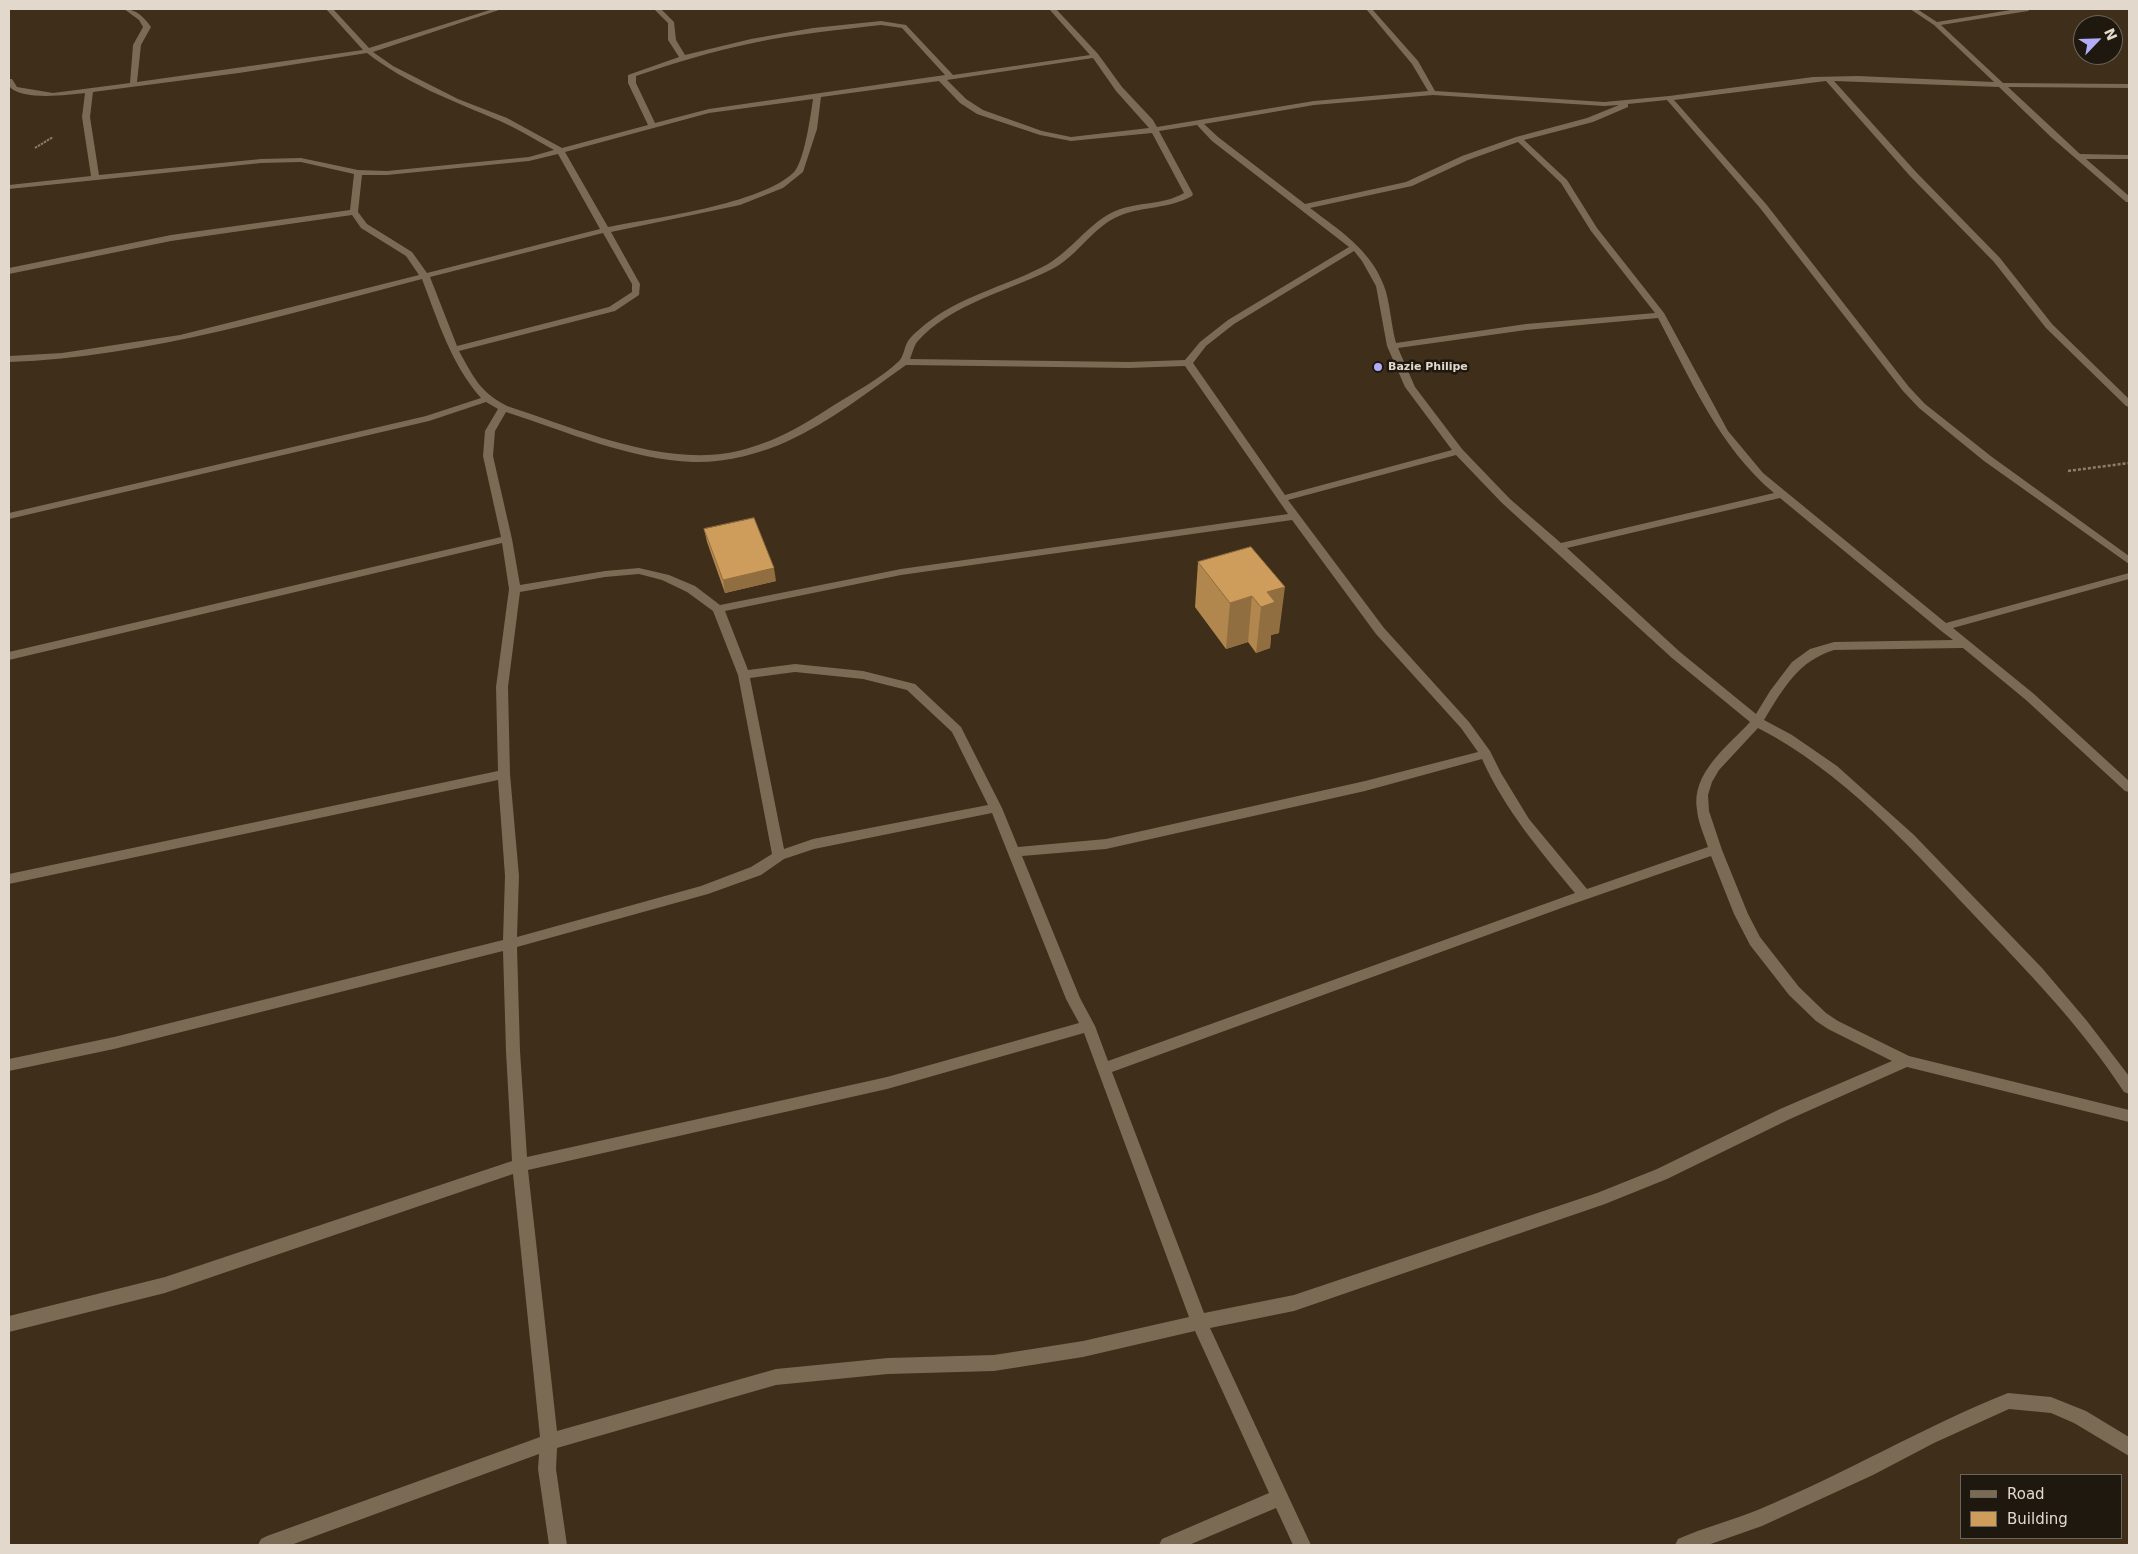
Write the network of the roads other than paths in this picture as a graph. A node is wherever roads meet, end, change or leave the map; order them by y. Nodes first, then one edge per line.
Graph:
1 (127, 9) edge
2 (329, 9) edge
3 (498, 9) edge
4 (657, 9) edge
5 (1052, 9) edge
6 (1369, 9) edge
7 (1913, 9) edge
8 (2028, 9) edge
9 (1936, 24) junction
10 (368, 51) junction
11 (1095, 56) junction
12 (683, 58) junction
13 (952, 76) junction
14 (941, 78) junction
15 (1828, 79) junction
16 (9, 81) edge
17 (134, 85) junction
18 (2000, 85) junction
19 (2129, 86) edge
20 (12, 90) edge
21 (89, 91) junction
22 (1433, 93) junction
23 (817, 96) junction
24 (1668, 98) junction
25 (1629, 103) junction
26 (1198, 122) junction
27 (652, 125) junction
28 (1154, 130) junction
29 (1519, 139) junction
30 (560, 150) junction
31 (2079, 156) junction
32 (2129, 157) edge
33 (358, 172) junction
34 (96, 179) junction
35 (9, 187) edge
36 (2129, 200) edge
37 (1305, 207) junction
38 (354, 212) junction
39 (606, 230) junction
40 (1354, 247) junction
41 (9, 272) edge
42 (425, 277) junction
43 (1660, 315) junction
44 (1392, 346) junction
45 (454, 350) junction
46 (9, 359) edge
47 (904, 362) junction
48 (1188, 363) junction
49 (487, 399) junction
50 (2129, 404) edge
51 (504, 408) junction
52 (1458, 452) junction
53 (1782, 494) junction
54 (1282, 499) junction
55 (9, 516) edge
56 (1295, 516) junction
57 (507, 539) junction
58 (1559, 547) junction
59 (2129, 561) edge
60 (2129, 576) edge
61 (515, 589) junction
62 (718, 609) junction
63 (1944, 627) junction
64 (1965, 644) junction
65 (9, 656) edge
66 (744, 674) junction
67 (1757, 722) junction
68 (1486, 754) junction
69 (504, 774) junction
70 (2129, 788) edge
71 (996, 808) junction
72 (1715, 850) junction
73 (1014, 852) junction
74 (779, 856) junction
75 (9, 879) edge
76 (1584, 893) junction
77 (510, 944) junction
78 (1088, 1026) junction
79 (1906, 1060) junction
80 (9, 1065) edge
81 (1105, 1068) junction
82 (2129, 1088) edge
83 (2129, 1116) edge
84 (520, 1165) junction
85 (1199, 1322) junction
86 (9, 1324) edge
87 (549, 1442) junction
88 (2129, 1447) edge
89 (1280, 1496) junction
90 (267, 1545) edge
91 (558, 1545) edge
92 (1168, 1545) edge
93 (1302, 1545) edge
94 (1684, 1545) edge

1 - 17 street
2 - 10 street
3 - 10 street
4 - 12 street
5 - 11 street
6 - 22 street
7 - 9 street
8 - 9 street
9 - 18 street
10 - 17 street
10 - 30 street
11 - 13 street
11 - 28 street
12 - 13 street
12 - 27 street
13 - 14 street
14 - 23 street
14 - 28 street
15 - 18 street
15 - 24 street
15 - 50 street
16 - 20 street
17 - 21 street
18 - 19 street
18 - 31 street
20 - 21 street
21 - 34 street
22 - 25 street
22 - 26 street
23 - 27 street
23 - 39 street
24 - 25 street
24 - 59 street
25 - 29 street
26 - 28 street
26 - 37 street
27 - 30 street
28 - 47 street
29 - 37 street
29 - 43 street
30 - 33 street
30 - 39 street
31 - 32 street
31 - 36 street
33 - 34 street
33 - 38 street
34 - 35 street
37 - 40 street
38 - 41 street
38 - 42 street
39 - 42 street
39 - 45 street
40 - 44 street
40 - 48 street
42 - 45 street
42 - 46 street
43 - 44 street
43 - 53 street
44 - 52 street
45 - 49 street
47 - 48 street
47 - 51 street
48 - 54 street
49 - 51 street
49 - 55 street
51 - 57 street
52 - 54 street
52 - 58 street
53 - 58 street
53 - 63 street
54 - 56 street
56 - 62 street
56 - 68 street
57 - 61 street
57 - 65 street
58 - 67 street
60 - 63 street
61 - 62 street
61 - 69 street
62 - 66 street
63 - 64 street
64 - 67 street
64 - 70 street
66 - 71 street
66 - 74 street
67 - 72 street
67 - 82 street
68 - 73 street
68 - 76 street
69 - 75 street
69 - 77 street
71 - 73 street
71 - 74 street
72 - 76 street
72 - 79 street
73 - 78 street
74 - 77 street
76 - 81 street
77 - 80 street
77 - 84 street
78 - 81 street
78 - 84 street
79 - 83 street
79 - 85 street
81 - 85 street
84 - 86 street
84 - 87 street
85 - 87 street
85 - 89 street
87 - 90 street
87 - 91 street
88 - 94 street
89 - 92 street
89 - 93 street

